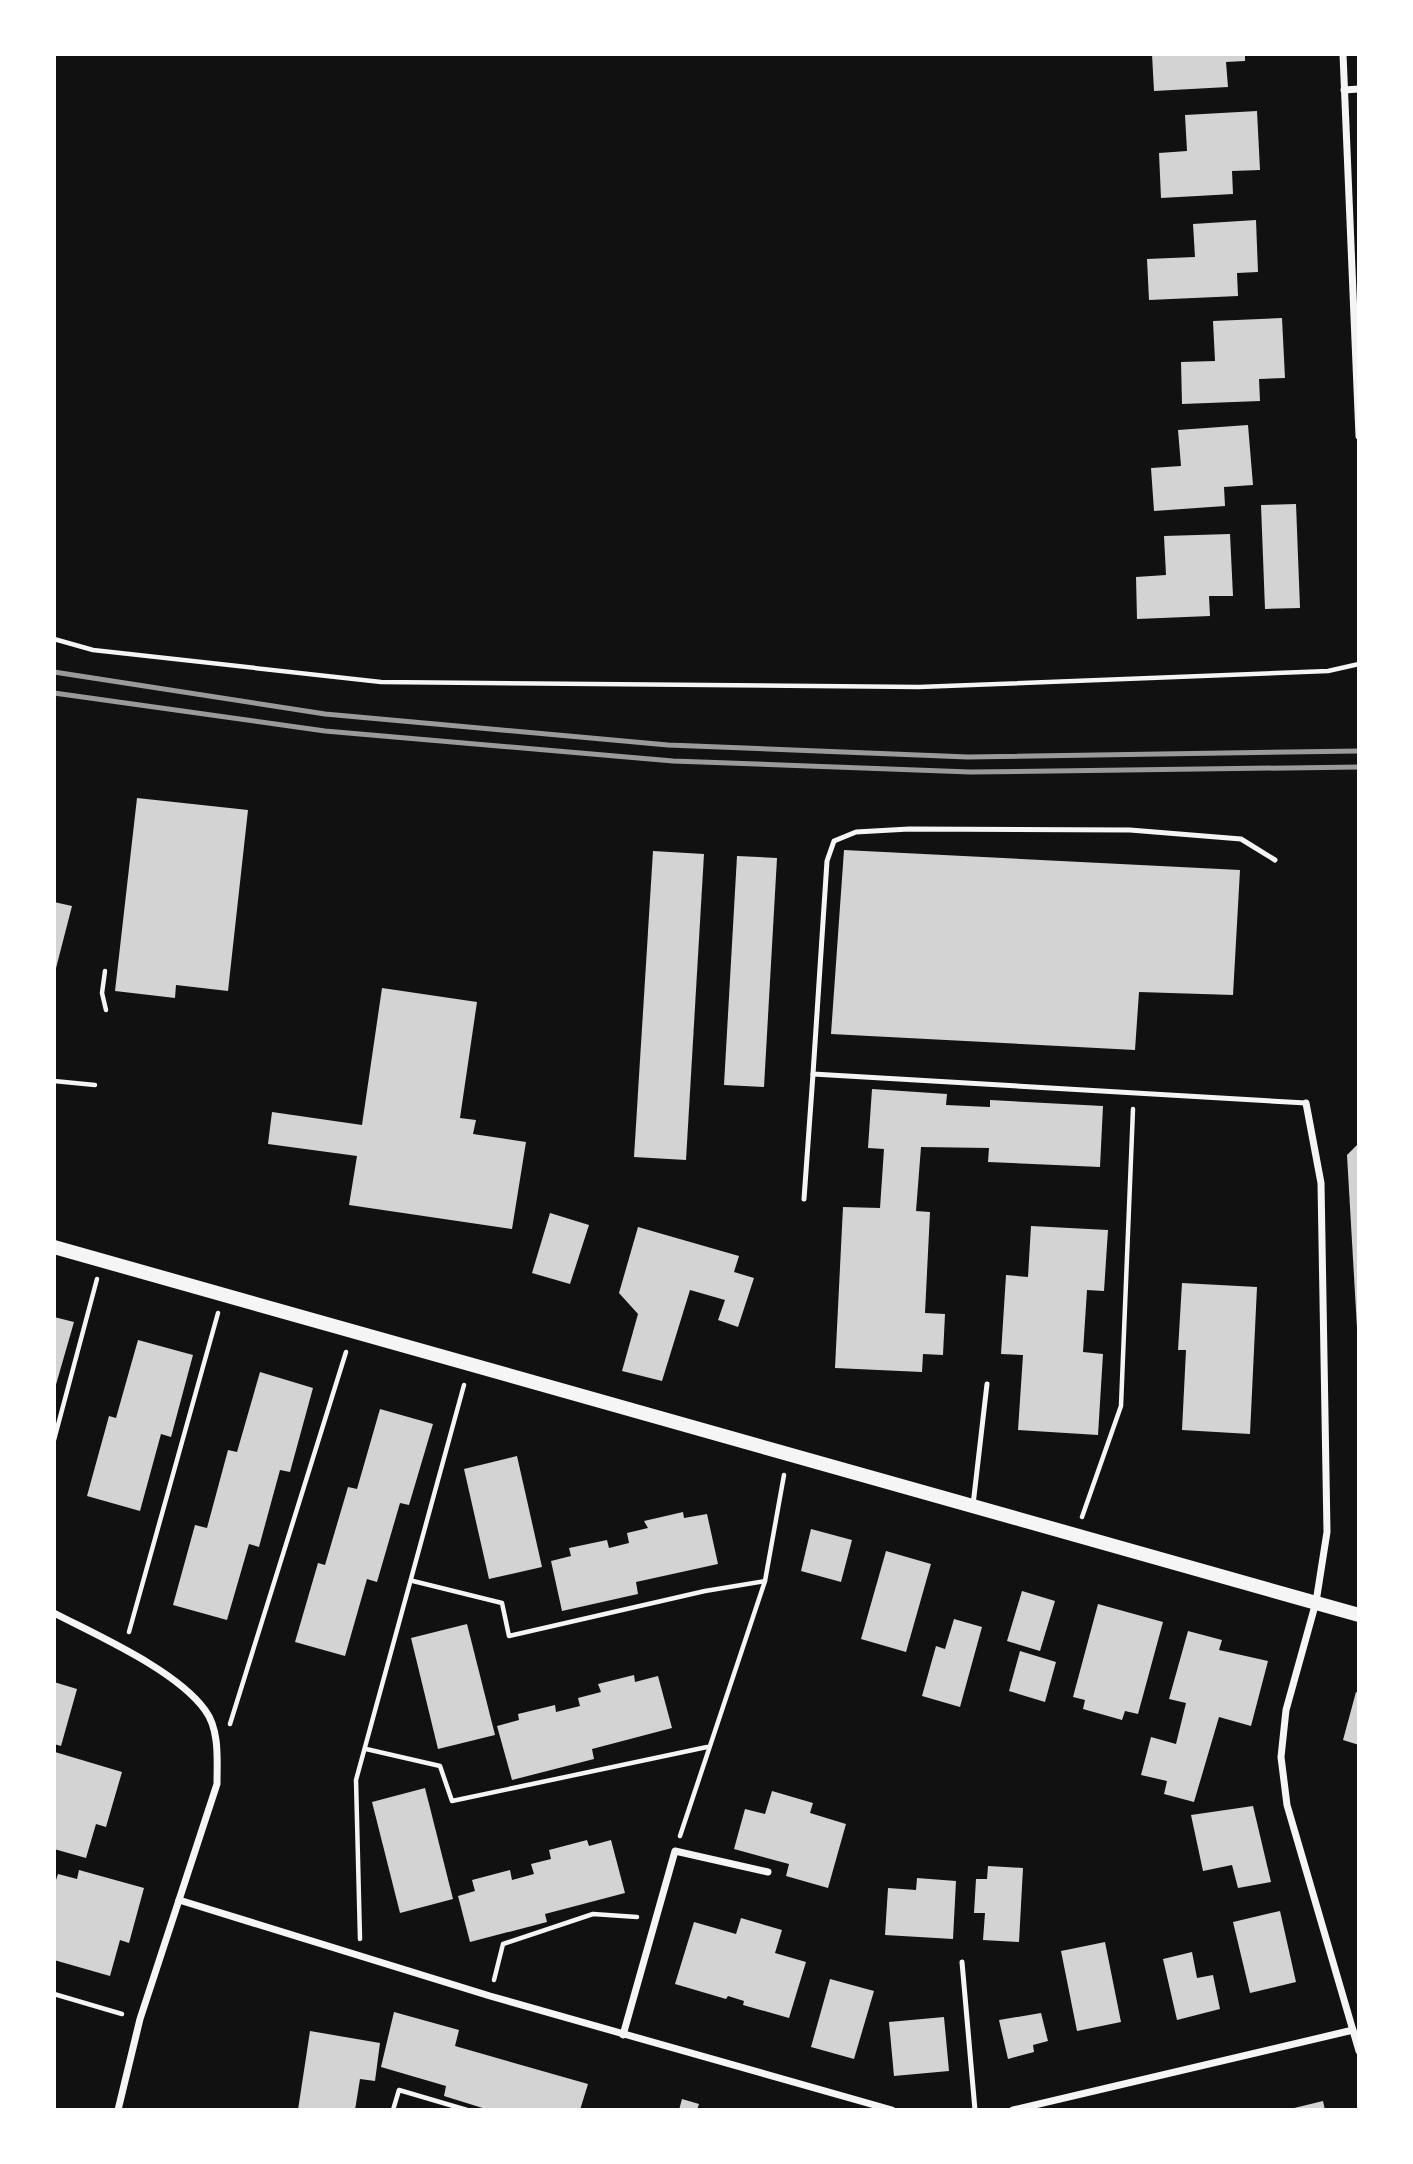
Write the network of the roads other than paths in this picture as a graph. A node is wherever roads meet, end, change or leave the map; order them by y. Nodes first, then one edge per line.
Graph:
1 (1343, 54) edge
2 (1359, 89) edge
3 (1344, 90) junction
4 (1359, 436) edge
5 (1275, 860) dead end
6 (813, 1074) junction
7 (1306, 1103) joint
8 (804, 1199) dead end
9 (54, 1247) edge
10 (987, 1384) dead end
11 (973, 1505) junction
12 (1316, 1602) junction
13 (54, 1613) edge
14 (1359, 1615) edge
15 (768, 1872) dead end
16 (179, 1900) junction
17 (962, 1962) dead end
18 (1353, 2030) junction
19 (624, 2035) junction
20 (1359, 2051) edge
21 (118, 2110) edge
22 (892, 2110) edge
23 (975, 2110) edge
24 (1013, 2110) edge

1 - 3 street
2 - 3 street
3 - 4 street
5 - 6 lane
6 - 7 lane
6 - 8 lane
7 - 12 street
9 - 11 main road
10 - 11 lane
11 - 12 main road
12 - 14 main road
12 - 18 street
13 - 16 street
15 - 19 street
16 - 19 street
16 - 21 street
17 - 23 lane
18 - 20 street
18 - 24 street
19 - 22 street

